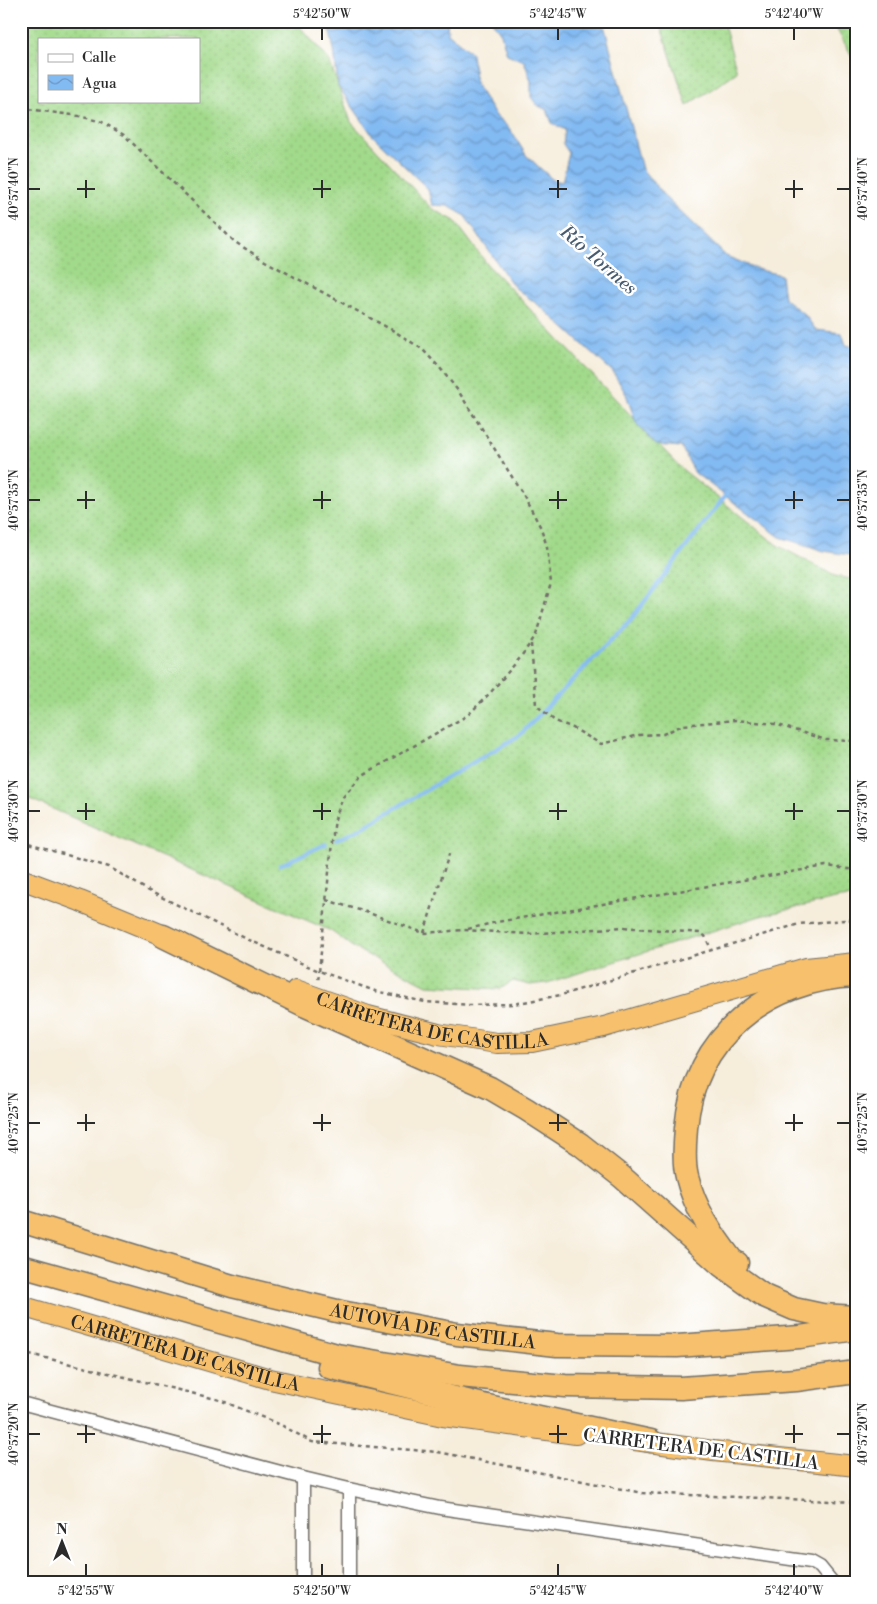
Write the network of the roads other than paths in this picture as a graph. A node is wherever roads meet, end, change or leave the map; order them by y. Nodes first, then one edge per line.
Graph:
1 (21, 879) edge
2 (163, 936) junction
3 (856, 963) edge
4 (856, 976) edge
5 (21, 1221) edge
6 (21, 1266) edge
7 (133, 1298) junction
8 (21, 1306) edge
9 (856, 1308) edge
10 (856, 1317) edge
11 (856, 1329) edge
12 (856, 1372) edge
13 (21, 1403) edge
14 (651, 1442) junction
15 (856, 1466) edge
16 (303, 1478) junction
17 (348, 1489) junction
18 (303, 1583) edge
19 (348, 1583) edge
20 (833, 1583) edge

1 - 2 highway, CARRETERA DE CASTILLA
2 - 3 highway, CARRETERA DE CASTILLA
2 - 10 highway
4 - 9 highway
5 - 11 highway, AUTOVÍA DE CASTILLA
6 - 7 highway
7 - 12 highway
7 - 14 highway
8 - 14 highway, CARRETERA DE CASTILLA
13 - 16 street
14 - 15 highway, CARRETERA DE CASTILLA
16 - 17 street
16 - 18 street
17 - 19 street
17 - 20 street

